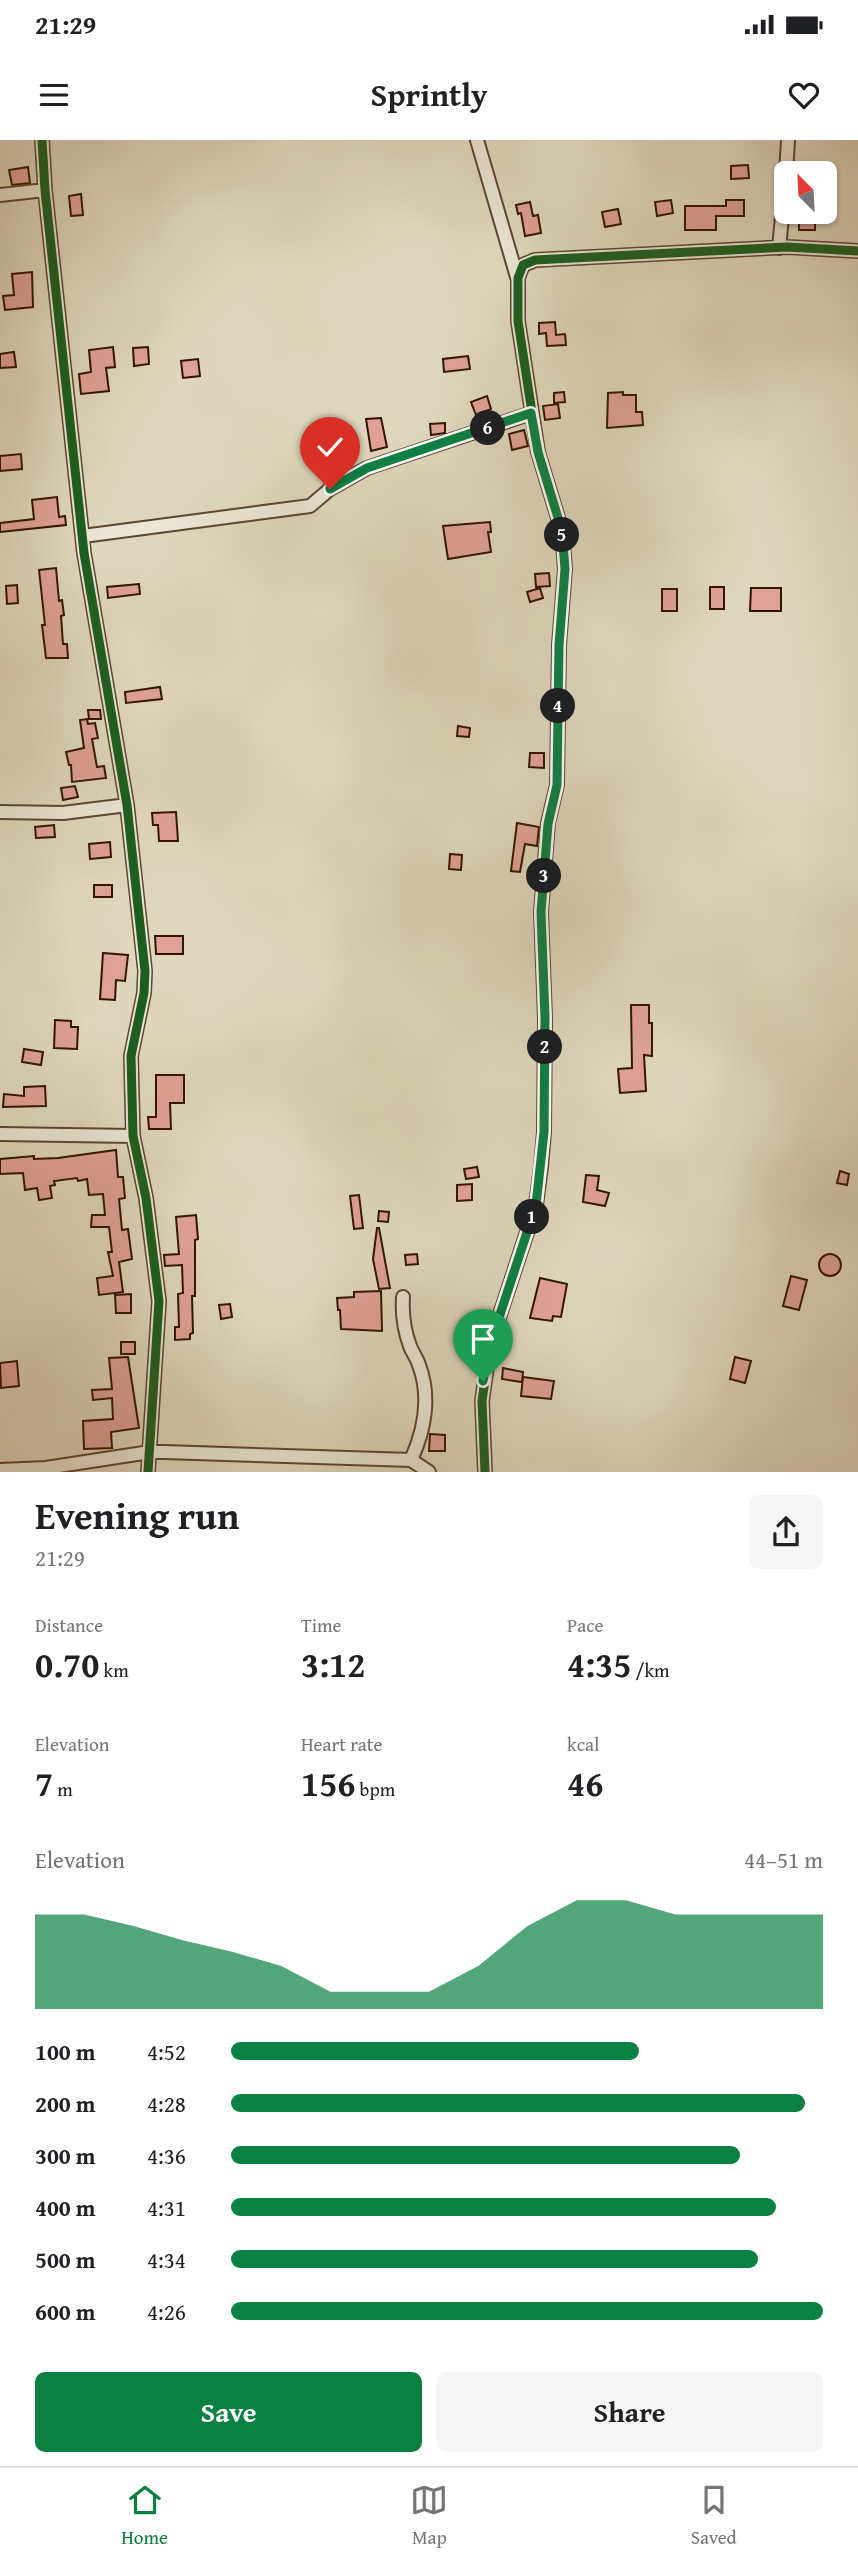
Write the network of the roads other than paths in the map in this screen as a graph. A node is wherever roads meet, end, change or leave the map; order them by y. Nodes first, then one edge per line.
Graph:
1 (42, 140) edge
2 (477, 140) edge
3 (788, 140) edge
4 (787, 161) edge
5 (45, 190) junction
6 (0, 195) edge
7 (781, 224) edge
8 (779, 248) junction
9 (858, 251) edge
10 (517, 278) junction
11 (531, 413) junction
12 (83, 536) junction
13 (127, 805) junction
14 (0, 812) edge
15 (0, 1135) edge
16 (133, 1136) junction
17 (403, 1297) dead end
18 (150, 1452) junction
19 (411, 1460) junction
20 (0, 1470) edge
21 (148, 1472) edge
22 (429, 1472) edge
23 (485, 1472) edge

1 - 5 street
2 - 10 street
3 - 4 street
5 - 6 street
5 - 12 street
7 - 8 street
8 - 9 street
8 - 10 street
10 - 11 street
11 - 12 street
11 - 23 street
12 - 13 street
13 - 14 street
13 - 16 street
15 - 16 street
16 - 18 street
17 - 19 street
18 - 19 street
18 - 20 street
18 - 21 street
19 - 22 street

